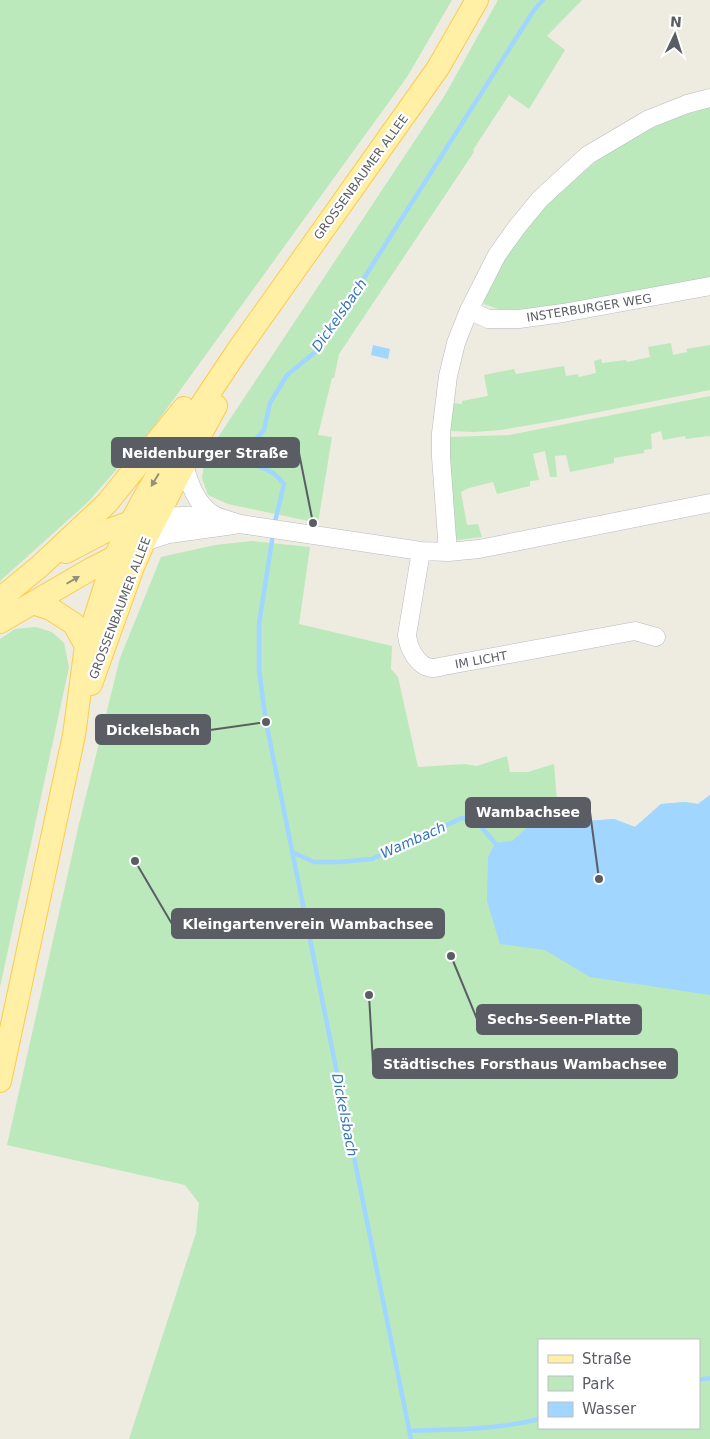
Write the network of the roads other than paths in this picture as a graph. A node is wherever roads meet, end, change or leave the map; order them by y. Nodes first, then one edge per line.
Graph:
1 (477, 0) edge
2 (710, 98) edge
3 (710, 286) edge
4 (469, 310) junction
5 (238, 350) junction
6 (184, 465) junction
7 (710, 503) edge
8 (213, 514) junction
9 (156, 517) junction
10 (131, 522) junction
11 (249, 526) junction
12 (144, 542) junction
13 (420, 551) junction
14 (448, 552) junction
15 (115, 557) junction
16 (40, 566) junction
17 (0, 599) edge
18 (33, 603) junction
19 (0, 622) edge
20 (656, 637) dead end
21 (86, 646) junction
22 (74, 734) junction
23 (0, 1081) edge

1 - 5 main road, GROSSENBAUMER ALLEE
2 - 4 street
3 - 4 street, INSTERBURGER WEG
4 - 14 street
5 - 6 main road, GROSSENBAUMER ALLEE
5 -> 10 main road, GROSSENBAUMER ALLEE
5 - 16 main road
6 - 8 street
6 - 9 main road, GROSSENBAUMER ALLEE
7 - 14 street
8 - 9 street
8 - 11 street
9 - 10 street
9 - 12 main road, GROSSENBAUMER ALLEE
10 - 15 main road, GROSSENBAUMER ALLEE
10 - 16 main road
11 - 12 street
11 - 13 street
12 - 15 main road
12 - 22 main road, GROSSENBAUMER ALLEE
13 - 14 street
13 - 20 street, IM LICHT
18 -> 15 main road
15 - 21 main road, GROSSENBAUMER ALLEE
16 - 17 main road
18 - 19 main road
18 - 21 main road
21 - 22 main road, GROSSENBAUMER ALLEE
22 - 23 main road, GROSSENBAUMER ALLEE

